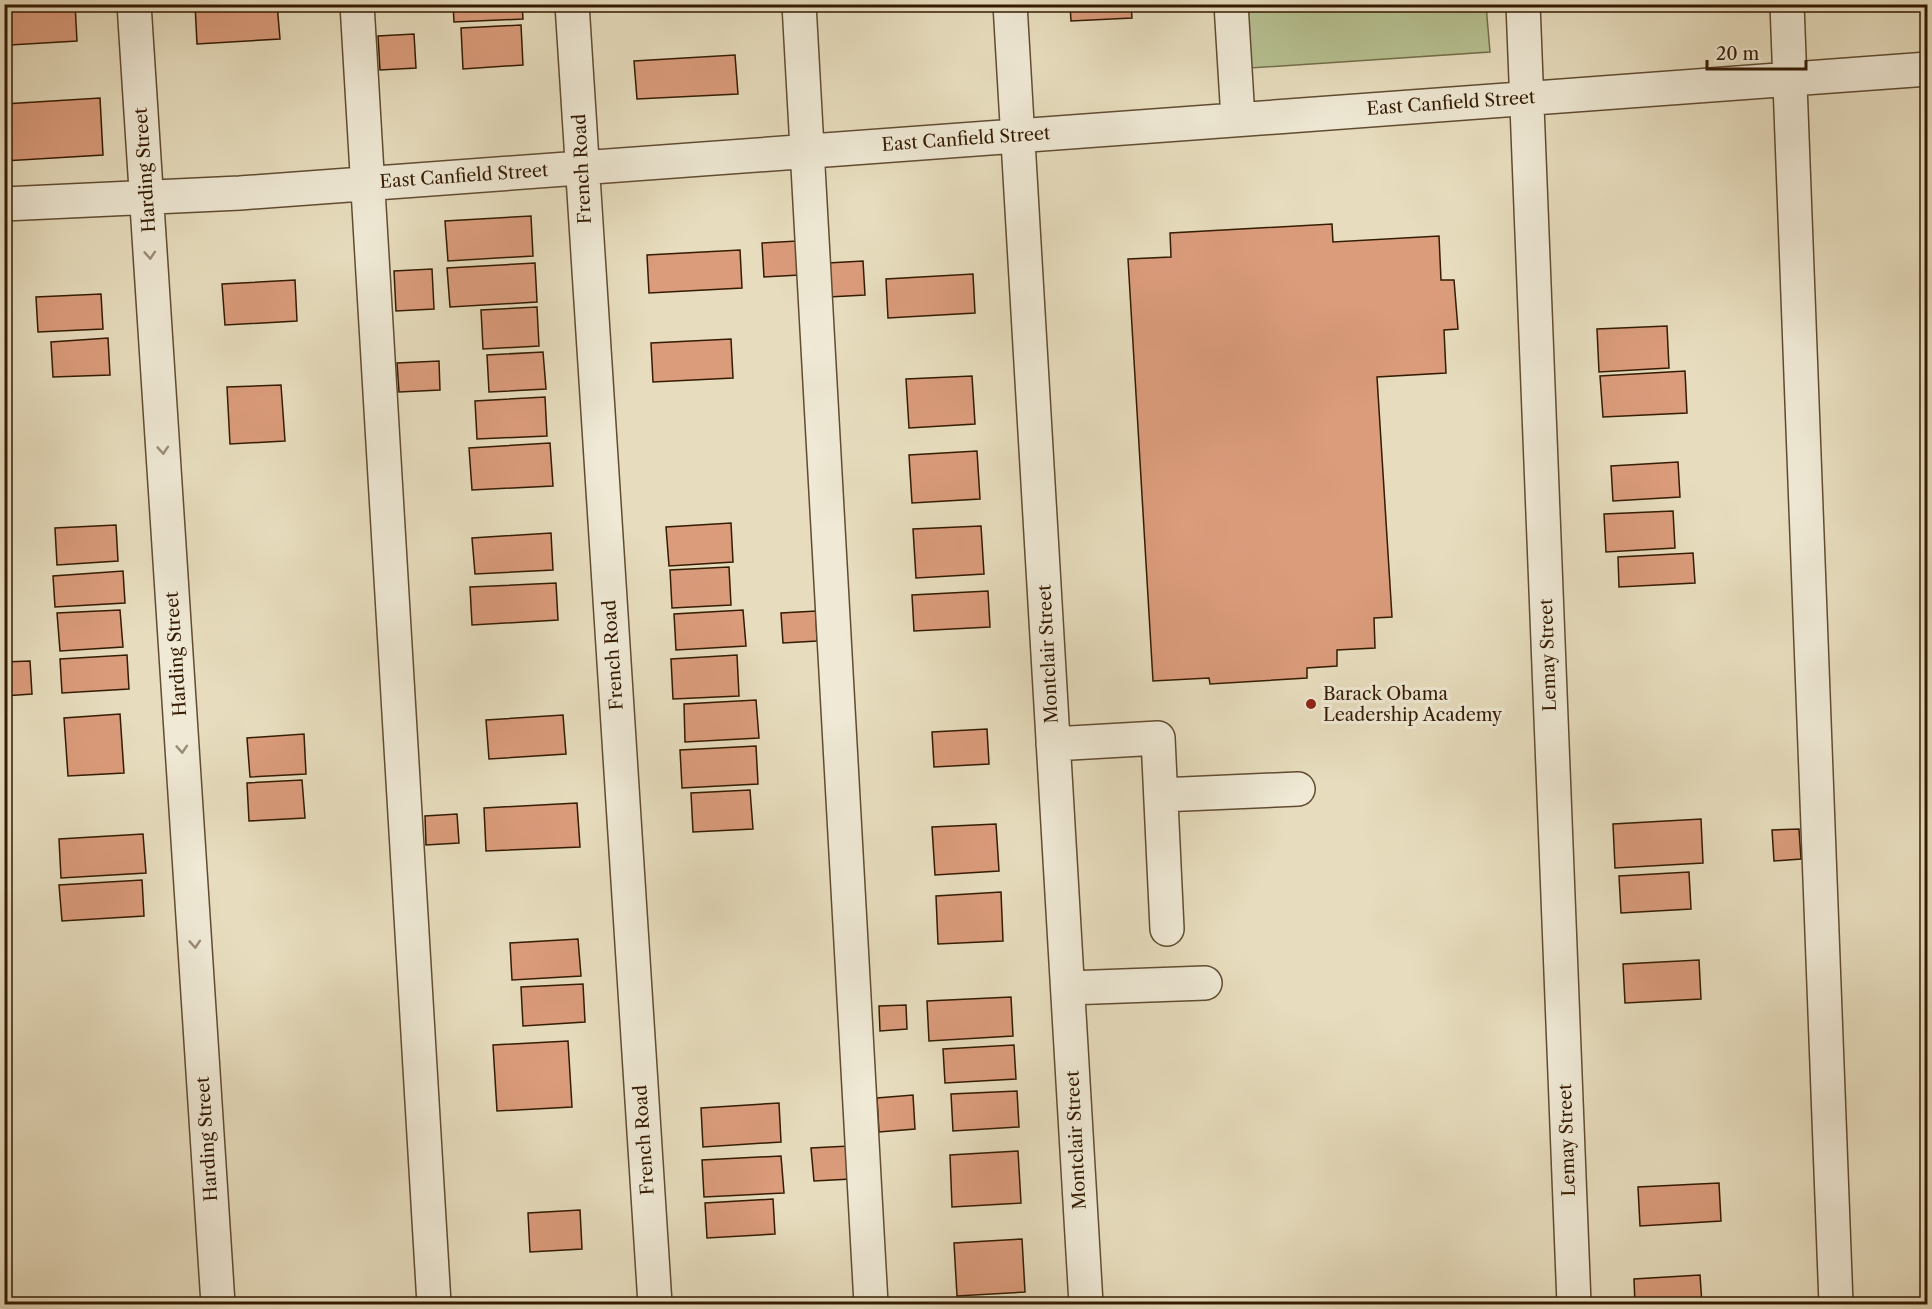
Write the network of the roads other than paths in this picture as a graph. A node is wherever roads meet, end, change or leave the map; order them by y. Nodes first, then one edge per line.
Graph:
1 (134, 4) edge
2 (357, 4) edge
3 (572, 4) edge
4 (799, 4) edge
5 (1010, 4) edge
6 (1231, 4) edge
7 (1523, 4) edge
8 (1787, 4) edge
9 (1928, 69) edge
10 (1790, 78) junction
11 (1525, 98) junction
12 (1238, 118) junction
13 (1018, 135) junction
14 (807, 151) junction
15 (582, 167) junction
16 (368, 183) junction
17 (147, 197) junction
18 (4, 204) edge
19 (1053, 744) junction
20 (1298, 789) dead end
21 (1161, 795) junction
22 (1167, 929) dead end
23 (1205, 983) dead end
24 (1068, 988) junction
25 (218, 1305) edge
26 (434, 1305) edge
27 (655, 1305) edge
28 (871, 1305) edge
29 (1086, 1305) edge
30 (1574, 1305) edge
31 (1836, 1305) edge

1 - 17 street, Harding Street
2 - 16 street
3 - 15 street, French Road
4 - 14 street
5 - 13 street, Montclair Street
6 - 12 street
7 - 11 street, Lemay Street
8 - 10 street
9 - 10 street, East Canfield Street
10 - 11 street, East Canfield Street
10 - 31 street
11 - 12 street, East Canfield Street
11 - 30 street, Lemay Street
12 - 13 street, East Canfield Street
13 - 14 street, East Canfield Street
13 - 19 street, Montclair Street
14 - 15 street, East Canfield Street
14 - 28 street
15 - 16 street, East Canfield Street
15 - 27 street, French Road
16 - 17 street, East Canfield Street
16 - 26 street
17 - 18 street, East Canfield Street
17 -> 25 street, Harding Street
19 - 21 street
19 - 24 street, Montclair Street
20 - 21 street
21 - 22 street
23 - 24 street
24 - 29 street, Montclair Street

